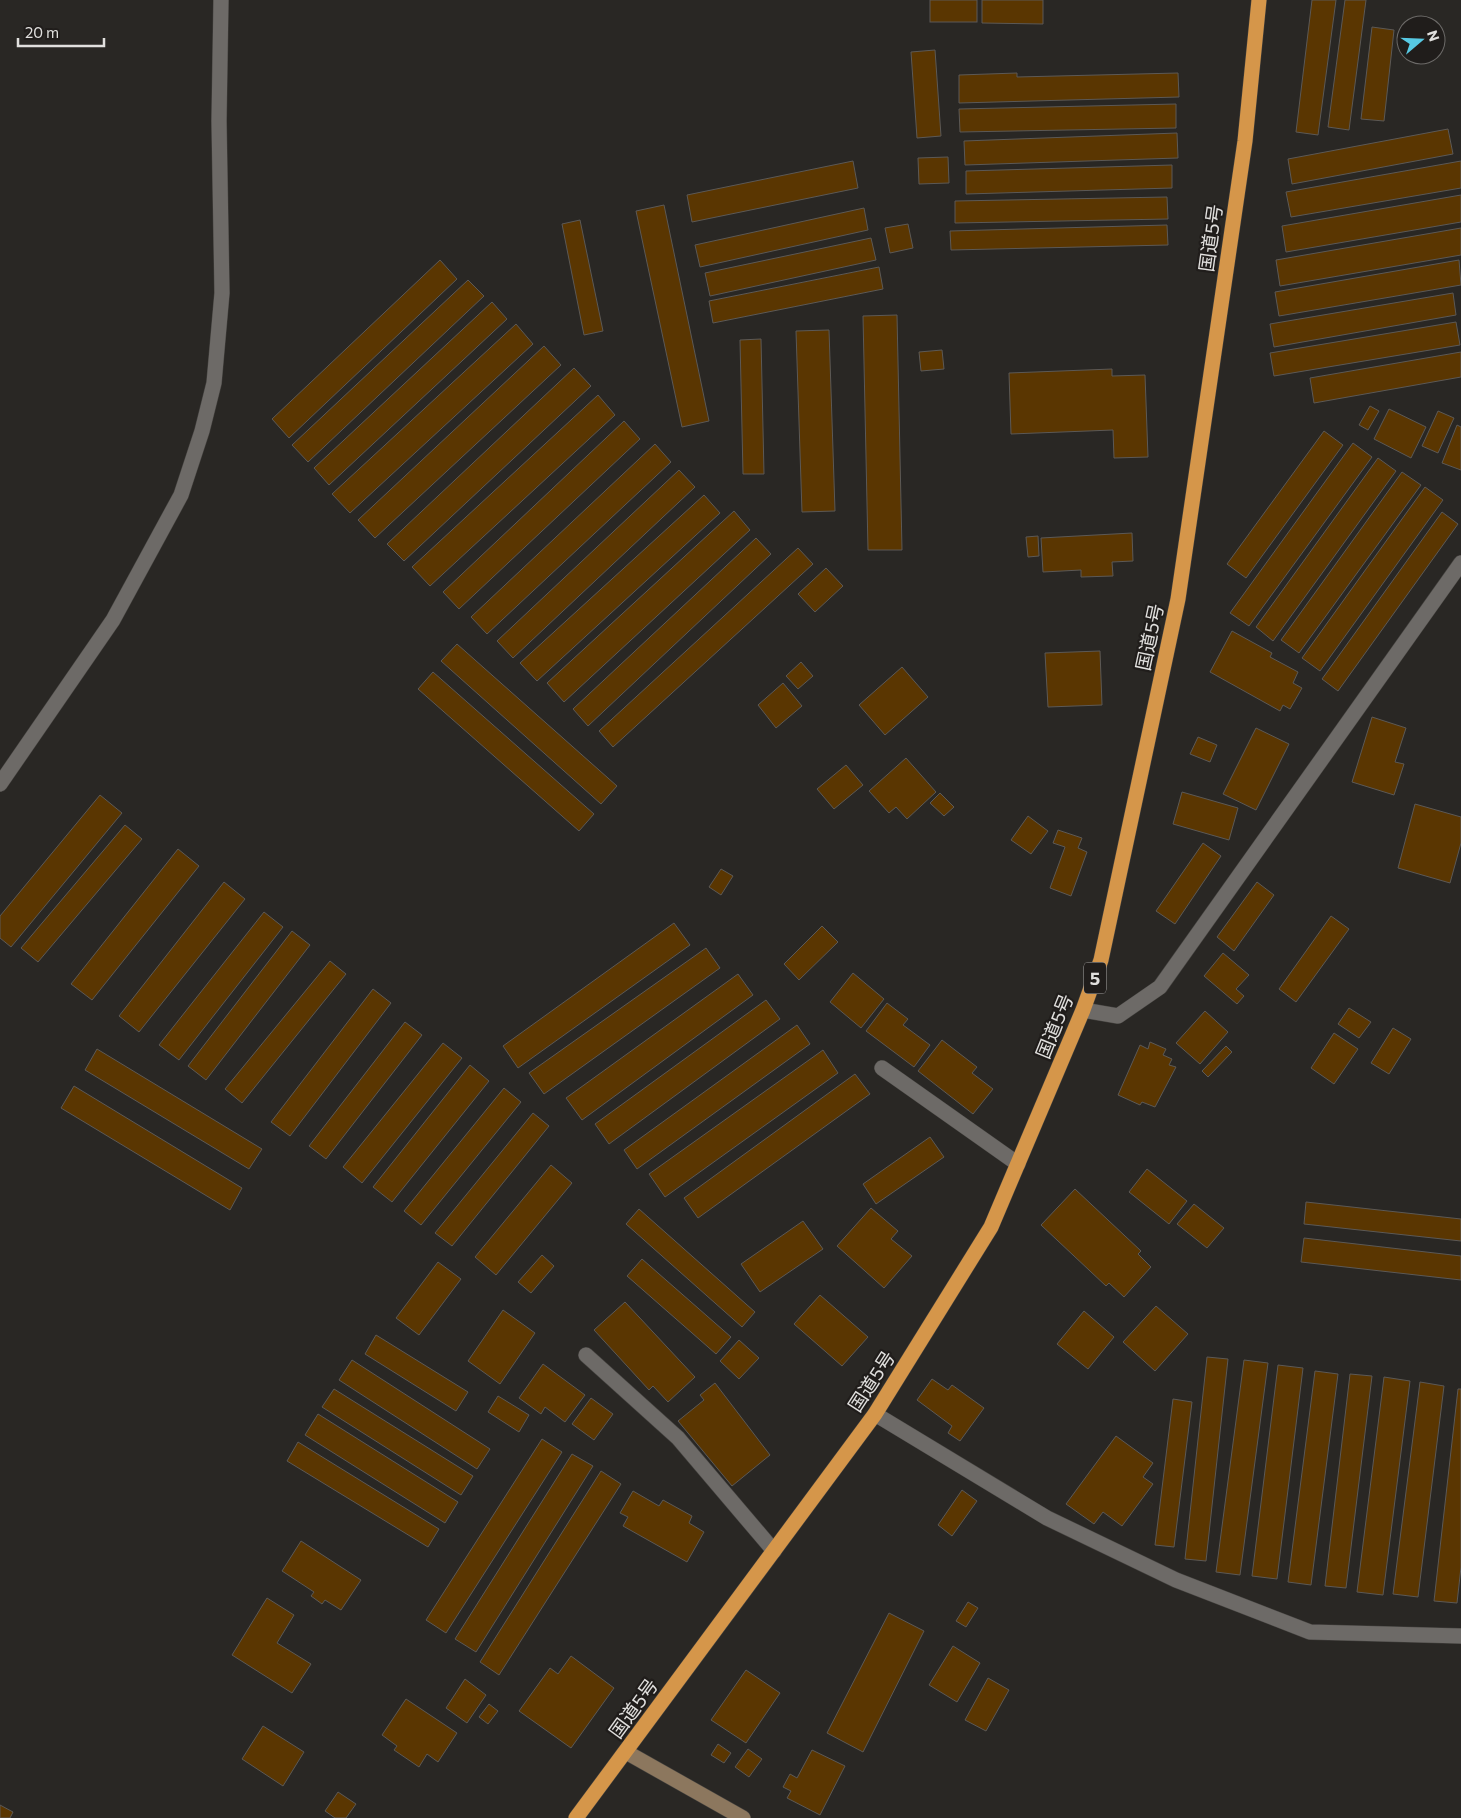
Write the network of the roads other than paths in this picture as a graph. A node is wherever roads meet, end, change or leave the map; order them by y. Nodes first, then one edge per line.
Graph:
1 (222, 0) edge
2 (1260, 0) edge
3 (1461, 563) edge
4 (0, 784) edge
5 (1083, 1010) junction
6 (882, 1068) dead end
7 (1018, 1164) junction
8 (586, 1354) dead end
9 (875, 1414) junction
10 (774, 1551) junction
11 (1461, 1636) edge
12 (626, 1752) junction
13 (576, 1818) edge
14 (743, 1818) edge

1 - 4 street
2 - 5 highway, 国道5号 / 5
3 - 5 street
5 - 7 highway, 国道5号 / 5
6 - 7 street
7 - 9 highway, 国道5号 / 5
8 - 10 street
9 - 10 highway, 国道5号 / 5
9 - 11 street
10 - 12 highway, 国道5号 / 5
12 - 13 highway, 国道5号 / 5
12 - 14 street

